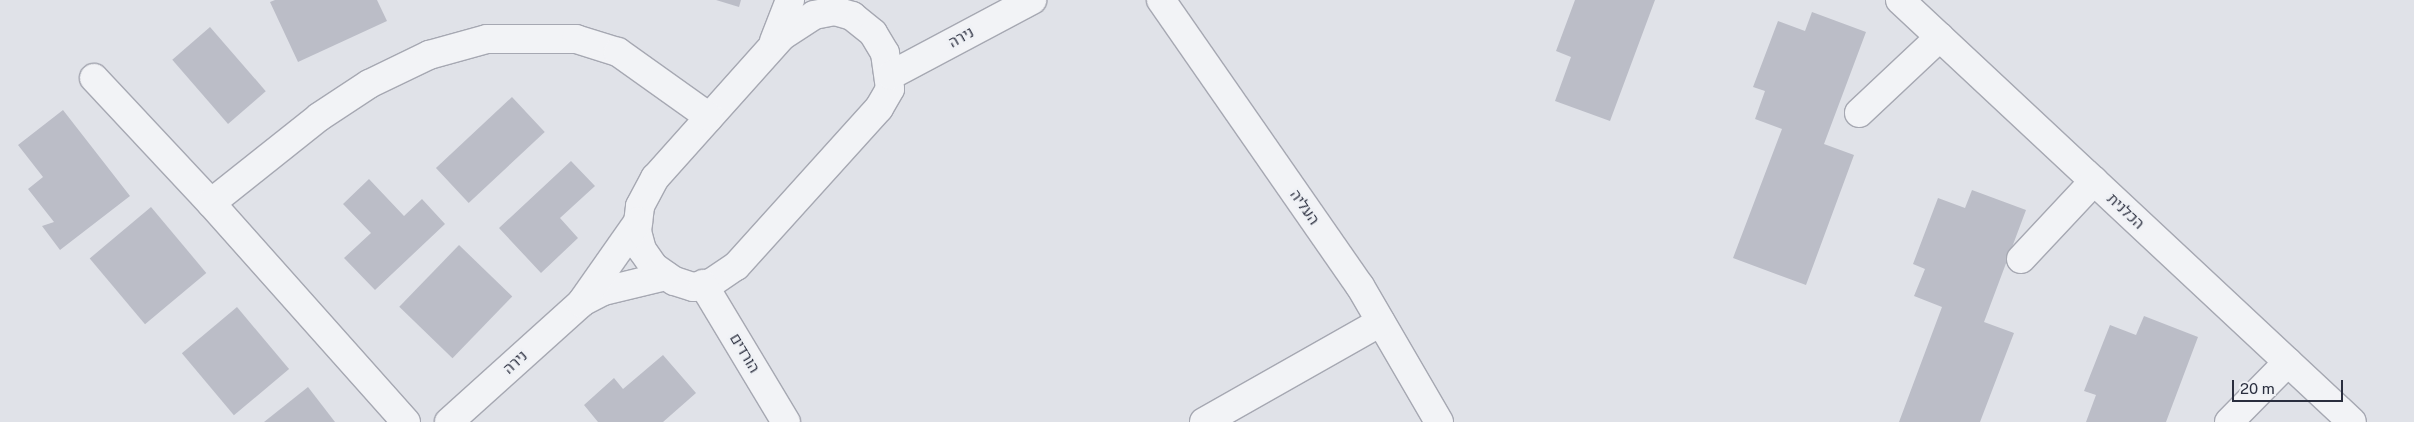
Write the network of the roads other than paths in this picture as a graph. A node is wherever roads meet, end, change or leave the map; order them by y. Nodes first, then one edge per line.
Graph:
1 (790, 0) edge
2 (1032, 0) edge
3 (1161, 0) edge
4 (1900, 0) edge
5 (845, 8) edge
6 (1940, 37) junction
7 (772, 47) junction
8 (891, 75) junction
9 (94, 78) dead end
10 (1859, 113) dead end
11 (709, 117) junction
12 (2094, 181) junction
13 (211, 203) junction
14 (638, 222) junction
15 (2021, 259) dead end
16 (666, 276) junction
17 (703, 284) junction
18 (581, 303) junction
19 (1381, 322) junction
20 (2288, 362) junction
21 (406, 422) edge
22 (449, 422) edge
23 (786, 422) edge
24 (1204, 422) edge
25 (1439, 422) edge
26 (2230, 422) edge
27 (2352, 422) edge

1 - 7 street
2 - 8 street, נירה
3 - 19 street, העליה
4 - 6 street, הכלנית
5 - 7 street
5 - 8 street
6 - 10 street
6 - 12 street, הכלנית
7 - 11 street
8 - 17 street
9 - 13 street
11 - 13 street
11 - 14 street
12 - 15 street
12 - 20 street, הכלנית
13 - 21 street
14 - 16 street
14 - 18 street, נירה
16 - 17 street
16 - 18 street, נירה
17 - 23 street, הורדים
18 - 22 street, נירה
19 - 24 street
19 - 25 street, העליה
20 - 26 street
20 - 27 street, הכלנית

